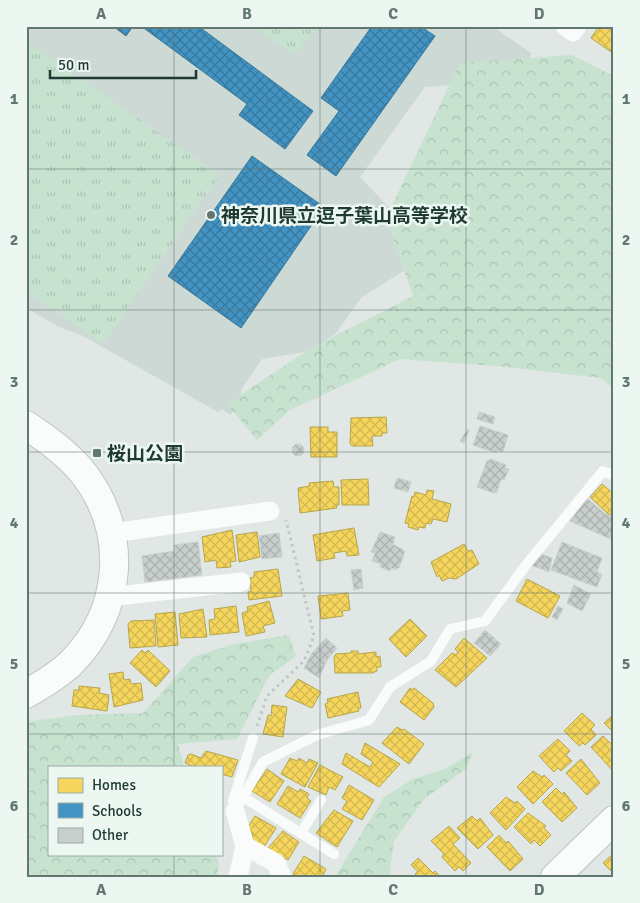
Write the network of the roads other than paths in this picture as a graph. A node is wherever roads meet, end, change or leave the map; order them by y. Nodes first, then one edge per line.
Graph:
1 (565, 26) edge
2 (577, 26) edge
3 (26, 425) edge
4 (614, 476) edge
5 (270, 512) road end
6 (112, 533) junction
7 (241, 582) dead end
8 (109, 598) junction
9 (26, 694) edge
10 (253, 738) road end
11 (321, 800) dead end
12 (239, 804) junction
13 (614, 820) edge
14 (301, 833) junction
15 (245, 846) junction
16 (334, 854) dead end
17 (238, 877) edge
18 (282, 877) edge
19 (555, 877) edge

1 - 2 street
3 - 6 street
4 - 12 lane
5 - 6 street
6 - 8 street
7 - 8 street
8 - 9 street
10 - 12 lane
11 - 14 lane
12 - 14 lane
12 - 15 street
13 - 19 street
14 - 16 lane
15 - 17 street
15 - 18 street

